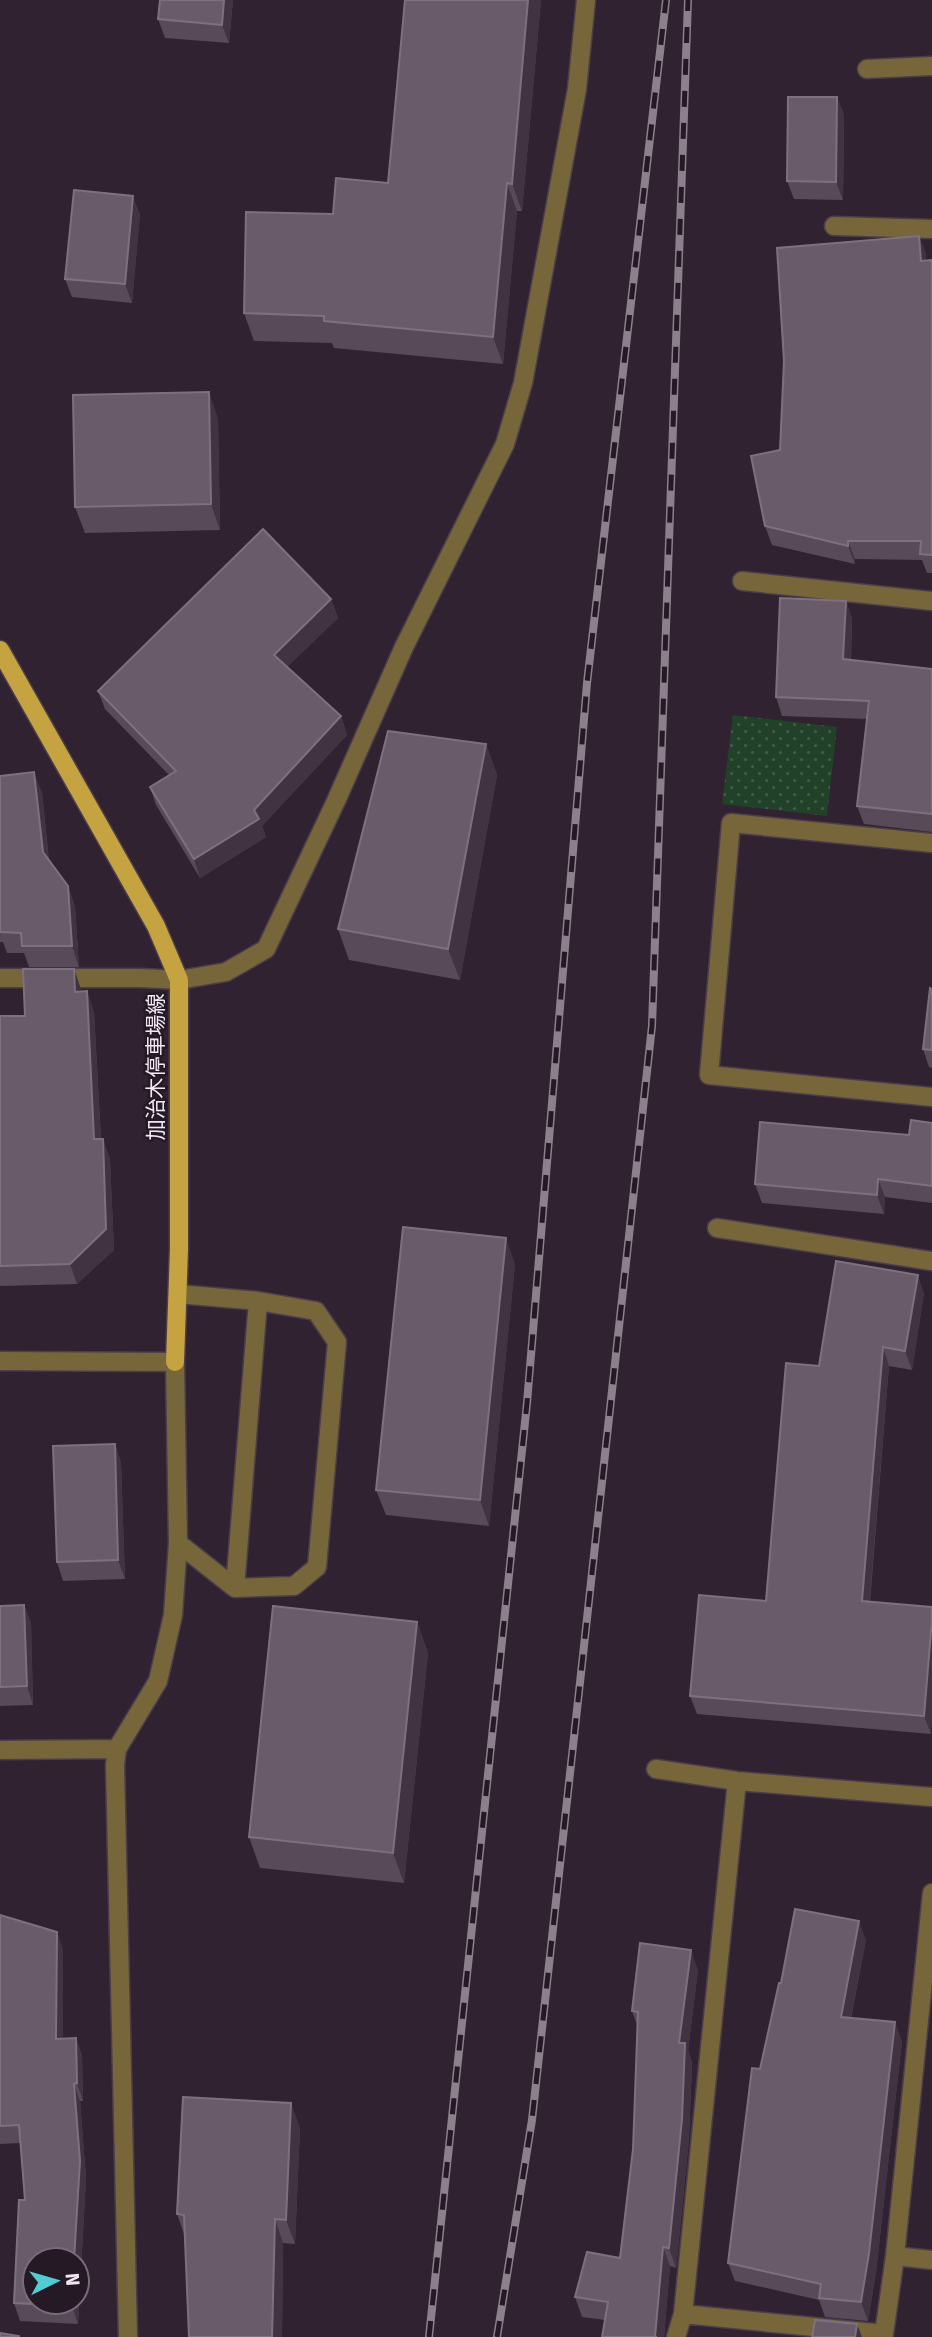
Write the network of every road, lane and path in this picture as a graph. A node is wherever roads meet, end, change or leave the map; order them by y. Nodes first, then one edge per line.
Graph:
1 (586, 0) edge
2 (932, 66) edge
3 (867, 69) dead end
4 (834, 226) dead end
5 (932, 229) edge
6 (742, 581) dead end
7 (932, 601) edge
8 (0, 650) edge
9 (932, 843) edge
10 (0, 978) edge
11 (179, 980) junction
12 (932, 1097) edge
13 (717, 1228) dead end
14 (932, 1261) edge
15 (178, 1294) junction
16 (258, 1301) junction
17 (0, 1361) edge
18 (175, 1363) junction
19 (178, 1543) junction
20 (235, 1588) junction
21 (117, 1749) junction
22 (0, 1750) edge
23 (656, 1769) dead end
24 (737, 1781) junction
25 (932, 1797) edge
26 (932, 1893) edge
27 (895, 2256) junction
28 (932, 2260) edge
29 (683, 2314) junction
30 (128, 2337) edge
31 (676, 2337) edge

1 - 11 street
2 - 3 street
4 - 5 street
6 - 7 street
8 - 11 main road, 加治木停車場線
9 - 12 street
10 - 11 street
11 - 15 main road, 加治木停車場線
13 - 14 street
15 - 16 street
15 - 18 main road, 加治木停車場線
16 - 20 street
16 - 20 street
17 - 18 street
18 - 19 street
19 - 20 street
19 - 21 street
21 - 22 street
21 - 30 street
23 - 24 street
24 - 25 street
24 - 29 street
26 - 27 street
27 - 28 street
27 - 29 street
29 - 31 street

